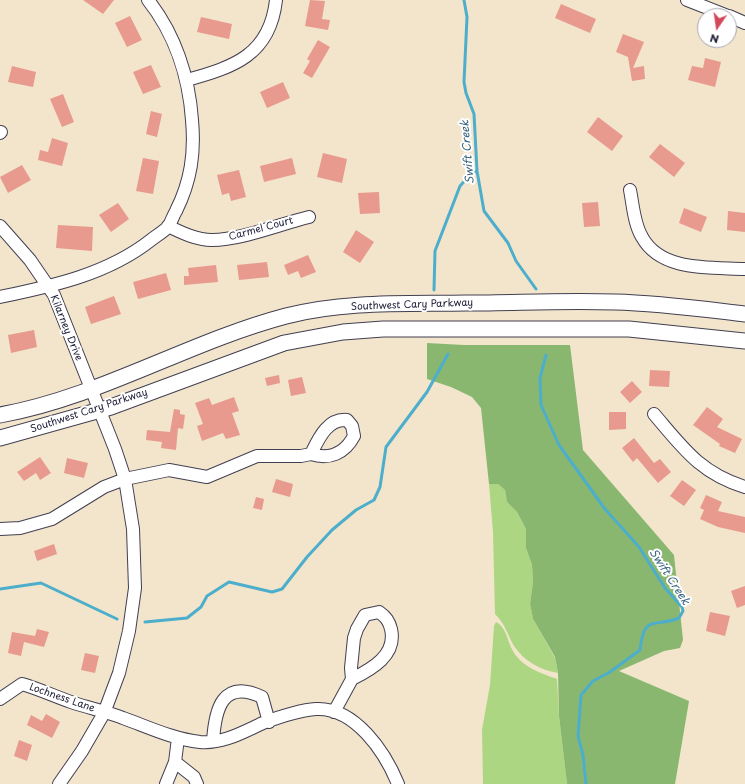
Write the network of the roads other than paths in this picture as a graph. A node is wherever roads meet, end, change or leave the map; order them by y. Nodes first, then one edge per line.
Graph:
1 (148, 0) edge
2 (276, 0) edge
3 (687, 0) edge
4 (708, 8) edge
5 (187, 80) junction
6 (630, 190) dead end
7 (309, 217) dead end
8 (0, 226) edge
9 (168, 226) junction
10 (745, 269) edge
11 (48, 287) junction
12 (0, 297) edge
13 (745, 314) edge
14 (745, 341) edge
15 (94, 399) junction
16 (654, 414) dead end
17 (0, 415) edge
18 (0, 438) edge
19 (311, 454) dead end
20 (125, 479) junction
21 (745, 487) edge
22 (0, 529) edge
23 (352, 679) junction
24 (0, 699) edge
25 (334, 712) junction
26 (104, 713) junction
27 (269, 722) junction
28 (178, 738) junction
29 (213, 741) junction
30 (175, 762) junction
31 (58, 784) edge
32 (166, 784) edge
33 (197, 784) edge
34 (398, 784) edge

1 - 5 street
2 - 5 street
3 - 4 street
5 - 9 street
6 - 10 street
7 - 9 street, Carmel Court
8 - 11 street, Kilarney Drive
9 - 11 street
11 - 12 street
11 - 15 street, Kilarney Drive
13 - 15 main road, Southwest Cary Parkway
14 - 15 main road, Southwest Cary Parkway
15 - 17 main road, Southwest Cary Parkway
15 - 18 main road, Southwest Cary Parkway
15 - 20 street, Kilarney Drive
16 - 21 street
19 - 20 street
20 - 22 street
20 - 26 street, Kilarney Drive
23 - 23 street
23 - 25 street
24 - 26 street, Lochness Lane
25 - 27 street
25 - 34 street
26 - 28 street
26 - 31 street, Kilarney Drive
27 - 29 street
27 - 29 street
28 - 29 street
28 - 30 street
30 - 32 street
30 - 33 street

